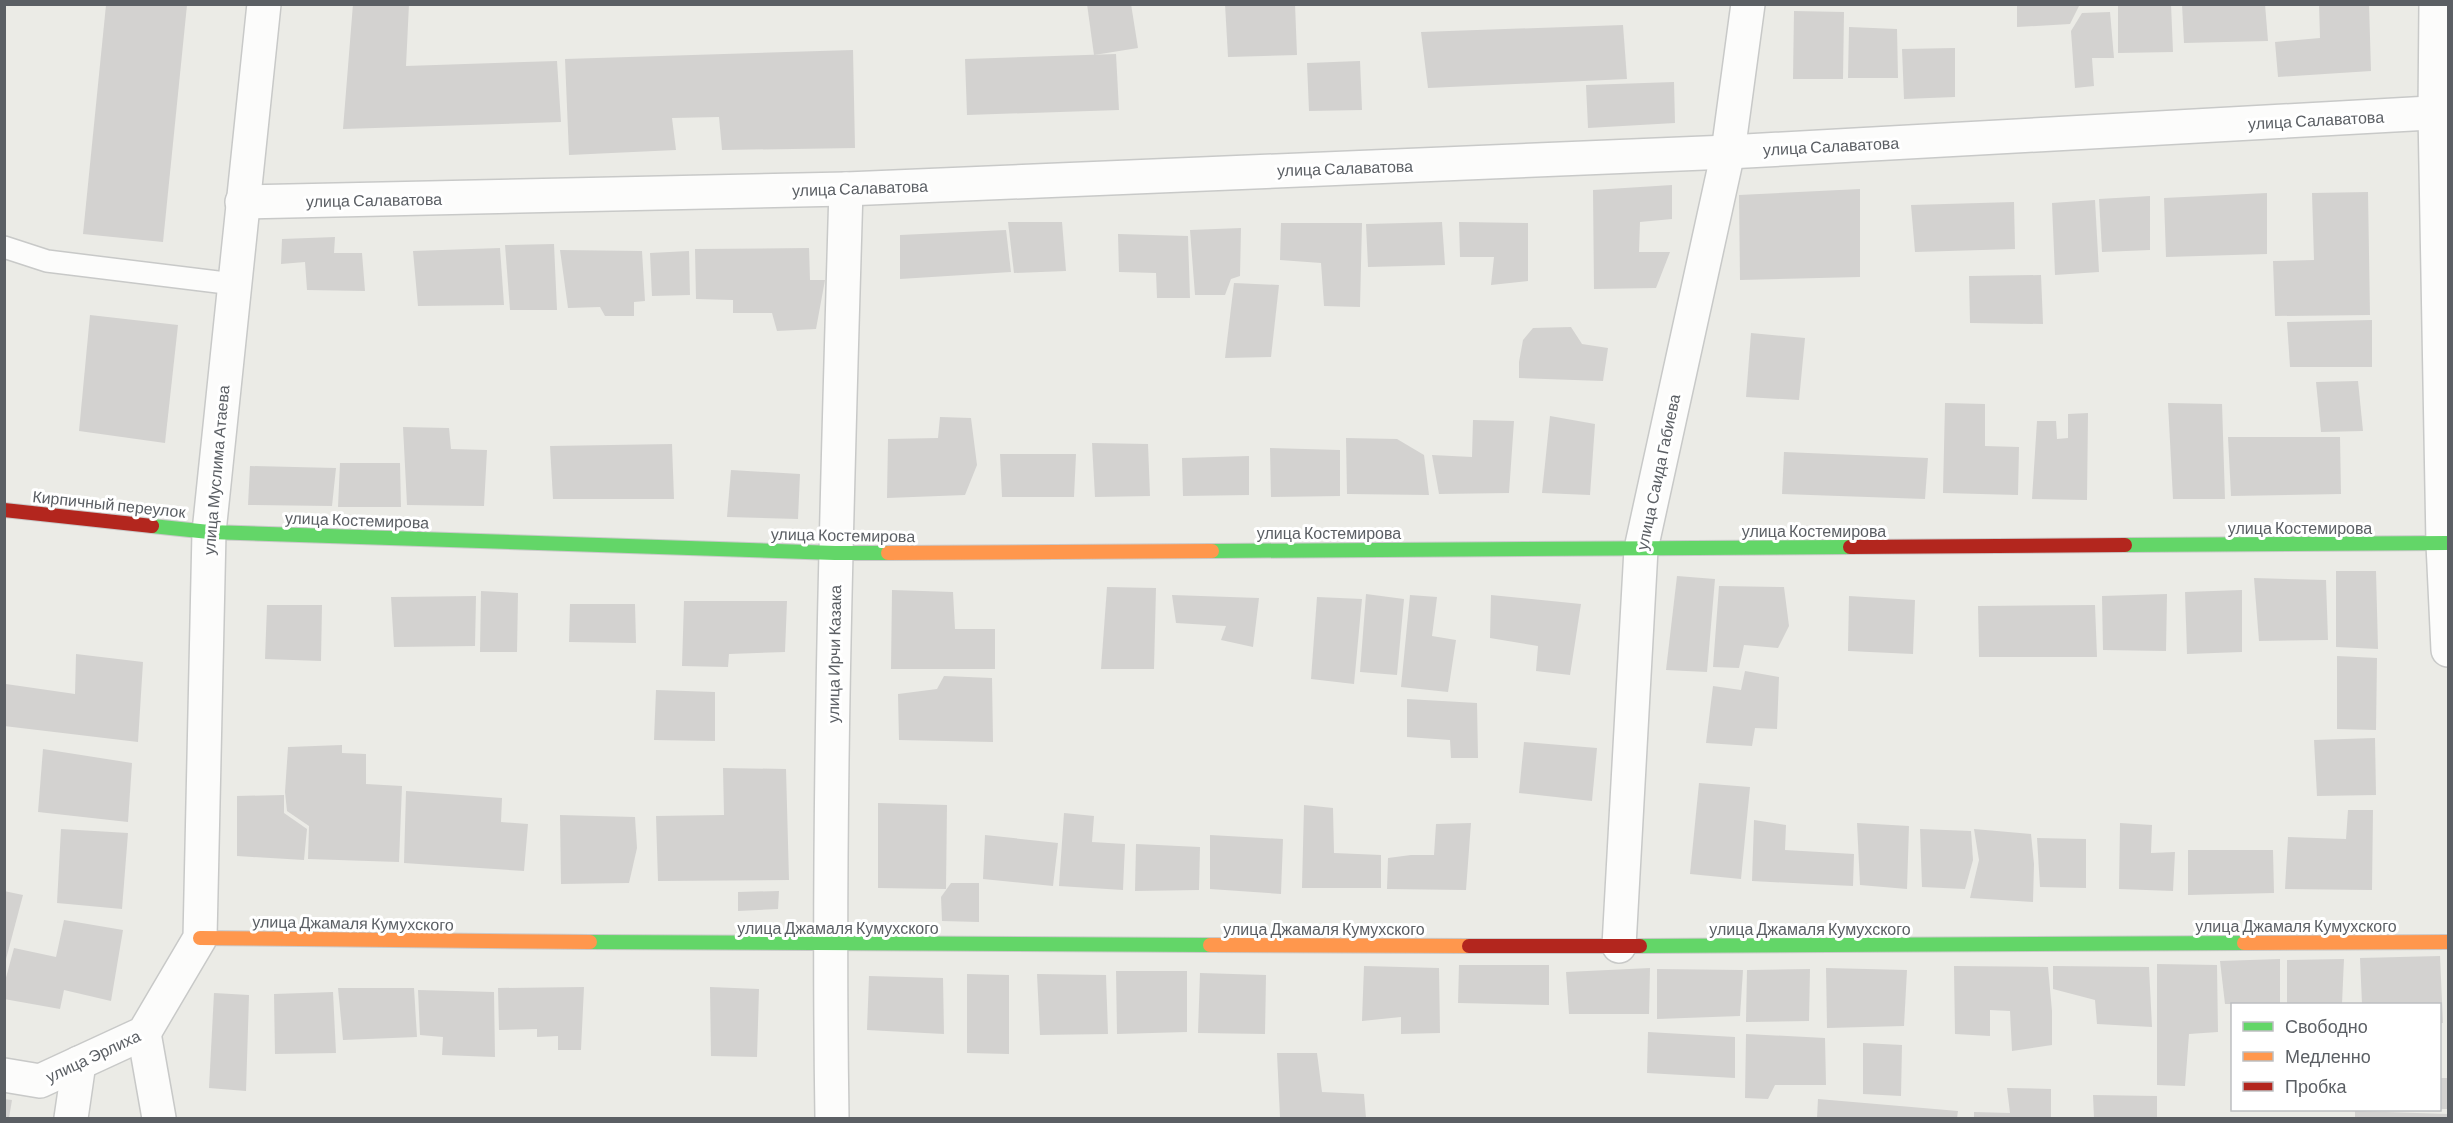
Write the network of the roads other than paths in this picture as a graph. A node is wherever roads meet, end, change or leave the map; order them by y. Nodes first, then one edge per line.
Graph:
1 (264, 4) edge
2 (1748, 4) edge
3 (2436, 4) edge
4 (2442, 112) edge
5 (1728, 152) junction
6 (846, 189) junction
7 (242, 202) junction
8 (4, 247) edge
9 (234, 284) junction
10 (4, 510) edge
11 (209, 532) junction
12 (2446, 544) edge
13 (1641, 549) junction
14 (835, 553) junction
15 (2448, 650) edge
16 (200, 938) junction
17 (2448, 942) edge
18 (829, 945) junction
19 (1619, 946) junction
20 (144, 1033) junction
21 (79, 1063) junction
22 (4, 1075) edge
23 (71, 1119) edge
24 (159, 1119) edge
25 (832, 1119) edge

1 - 7 street, улица Муслима Атаева
2 - 5 street, улица Саида Габиева
3 - 4 street
4 - 5 street, улица Салаватова
4 - 12 street
5 - 6 street, улица Салаватова
5 - 13 street, улица Саида Габиева
6 - 7 street, улица Салаватова
6 - 14 street, улица Ирчи Казака
7 - 9 street, улица Муслима Атаева
8 - 9 lane
9 - 11 street, улица Муслима Атаева
10 - 11 street, Кирпичный переулок
11 - 14 street, улица Костемирова
11 - 16 street, улица Муслима Атаева
12 - 13 street, улица Костемирова
12 - 15 street
13 - 14 street, улица Костемирова
13 - 19 street, улица Саида Габиева
14 - 18 street, улица Ирчи Казака
16 - 18 street, улица Джамаля Кумухского
16 - 20 street, улица Эрлиха
17 - 19 street, улица Джамаля Кумухского
18 - 19 street, улица Джамаля Кумухского
18 - 25 street, улица Ирчи Казака
20 - 21 street, улица Эрлиха
20 - 24 street
21 - 22 street, улица Эрлиха
21 - 23 street

